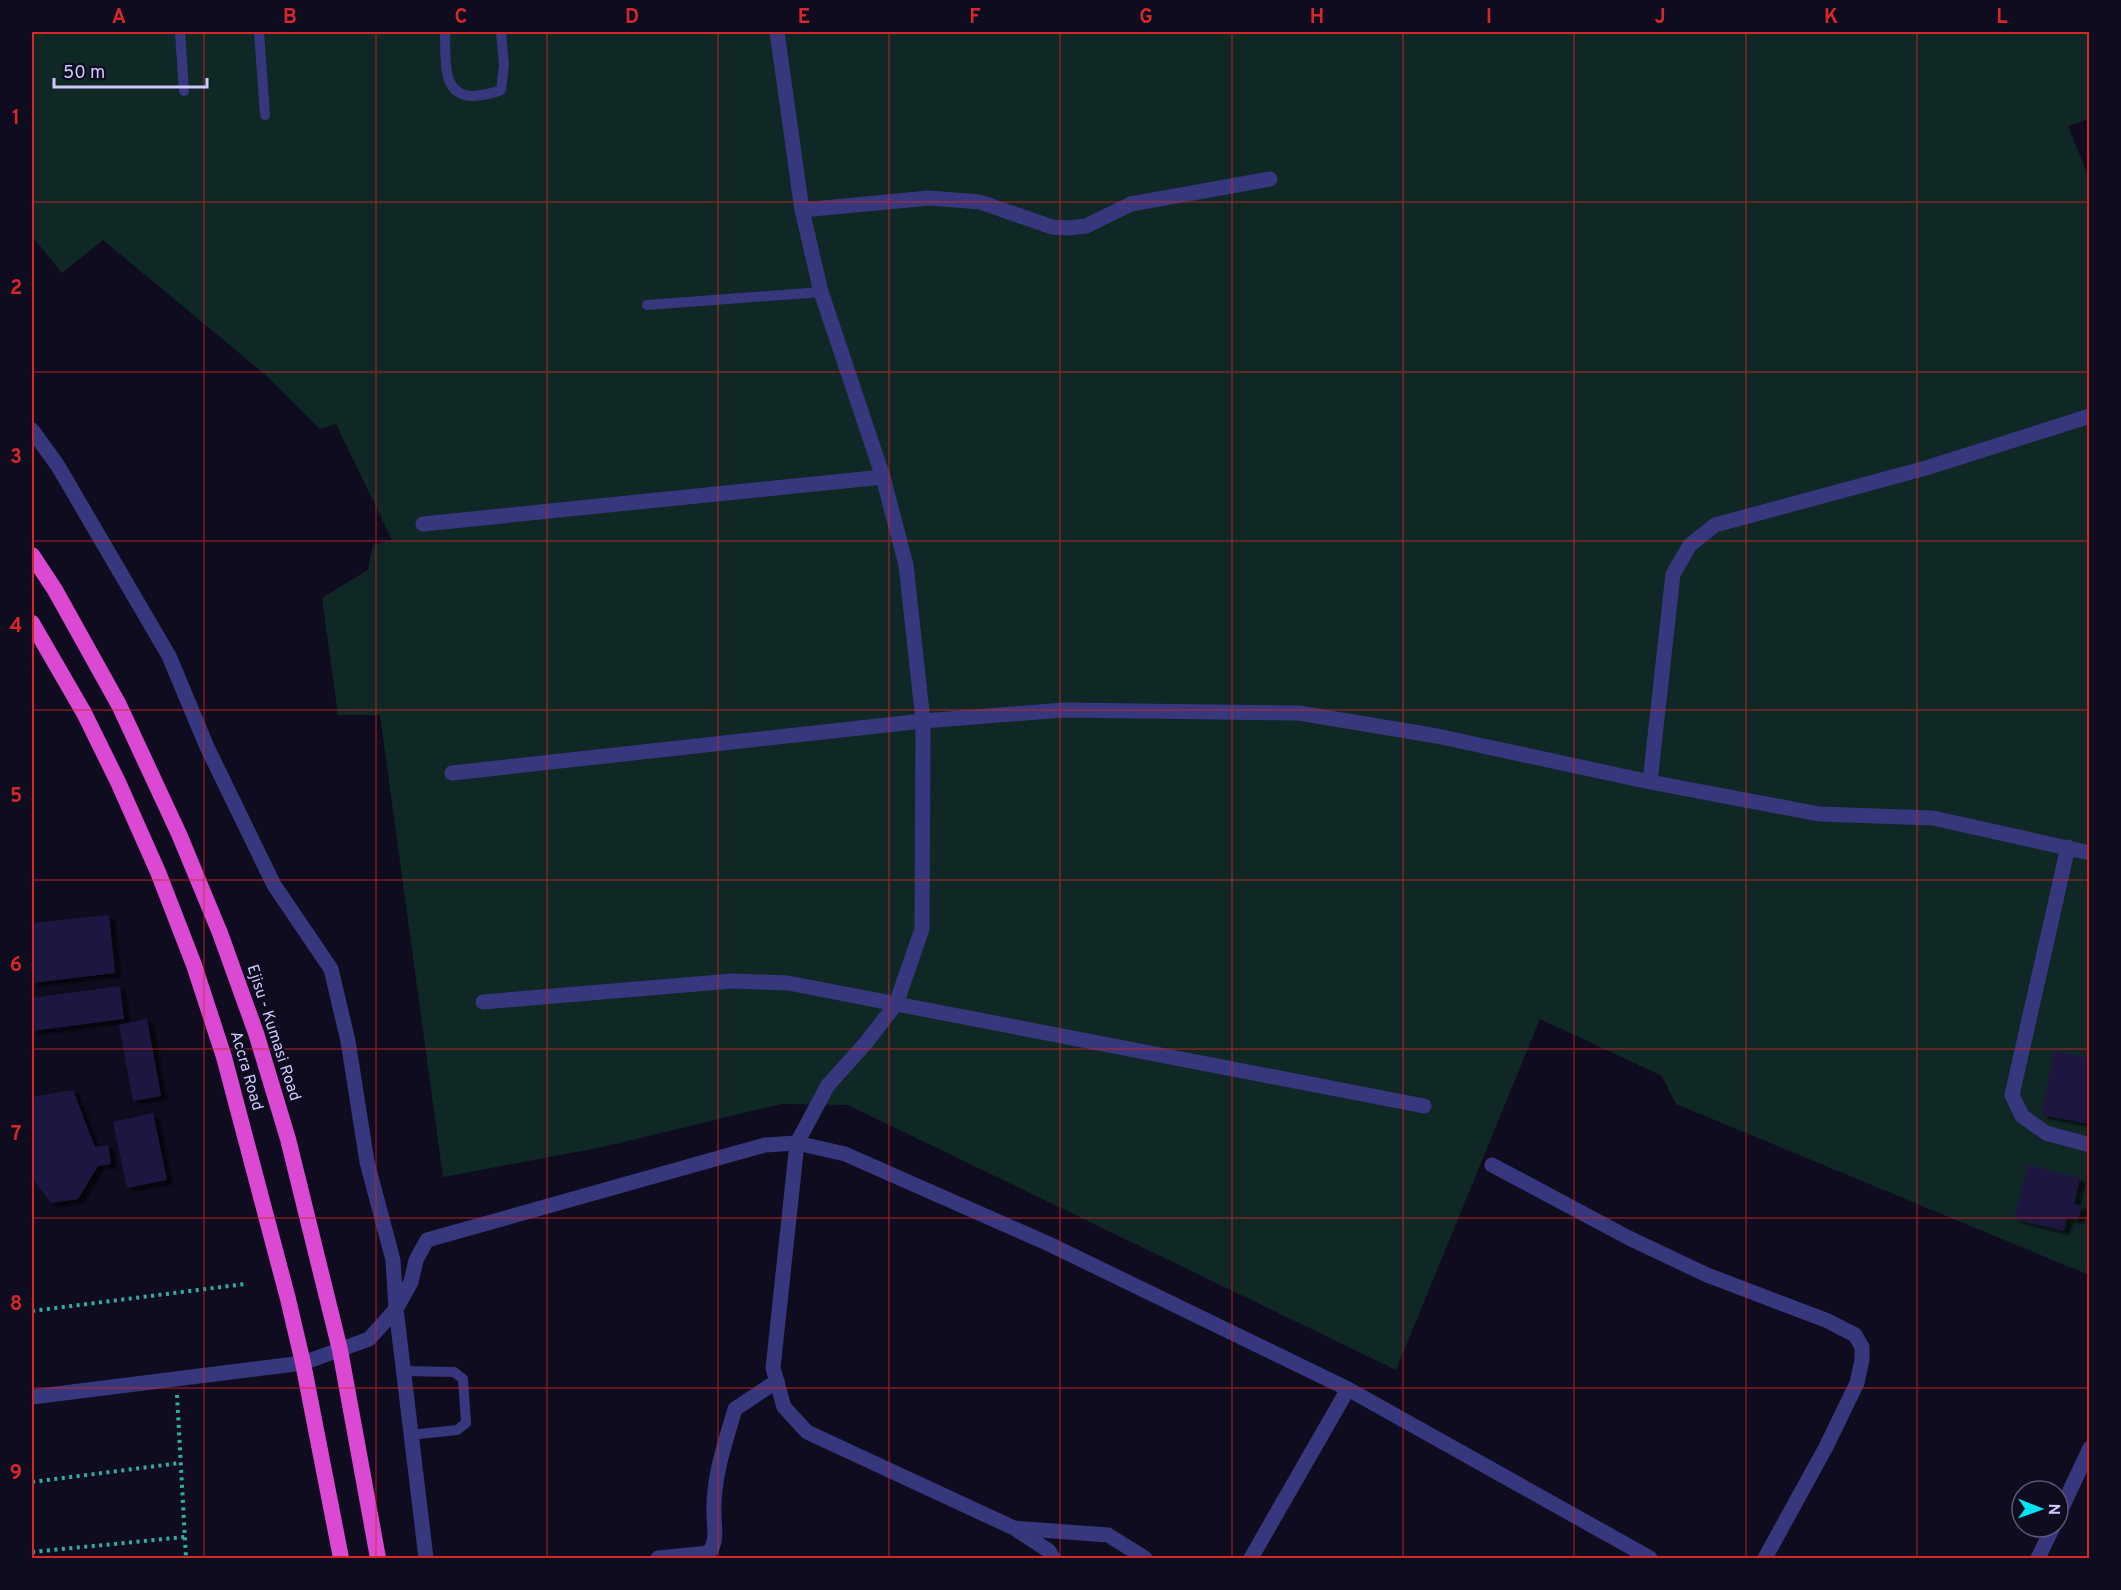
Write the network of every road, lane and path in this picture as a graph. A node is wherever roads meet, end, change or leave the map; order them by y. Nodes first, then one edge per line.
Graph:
1 (180, 32) edge
2 (259, 32) edge
3 (445, 32) edge
4 (501, 32) edge
5 (777, 32) edge
6 (184, 92) dead end
7 (265, 115) dead end
8 (1270, 179) dead end
9 (802, 210) junction
10 (821, 292) junction
11 (647, 305) dead end
12 (2090, 416) edge
13 (32, 430) edge
14 (883, 477) junction
15 (423, 524) dead end
16 (32, 555) edge
17 (32, 623) edge
18 (923, 721) junction
19 (452, 773) dead end
20 (1650, 782) junction
21 (2068, 847) junction
22 (2090, 853) edge
23 (483, 1002) dead end
24 (896, 1004) junction
25 (1425, 1106) dead end
26 (797, 1143) junction
27 (2090, 1145) edge
28 (1492, 1165) dead end
29 (245, 1284) dead end
30 (396, 1309) junction
31 (32, 1311) edge
32 (340, 1350) junction
33 (303, 1363) junction
34 (404, 1371) junction
35 (176, 1379) junction
36 (777, 1381) junction
37 (1348, 1389) junction
38 (32, 1397) edge
39 (410, 1435) junction
40 (2090, 1449) edge
41 (180, 1463) junction
42 (32, 1482) edge
43 (2070, 1491) edge
44 (1014, 1528) junction
45 (185, 1537) junction
46 (2047, 1539) edge
47 (32, 1552) edge
48 (186, 1558) edge
49 (341, 1558) edge
50 (378, 1558) edge
51 (426, 1558) edge
52 (658, 1558) edge
53 (1053, 1558) edge
54 (1145, 1558) edge
55 (1251, 1558) edge
56 (1650, 1558) edge
57 (1765, 1558) edge
58 (2038, 1558) edge

1 - 6 lane
2 - 7 lane
3 - 4 lane
5 - 9 street
8 - 9 street
9 - 10 street
10 - 11 lane
10 - 14 street
12 - 20 street
13 - 30 street
14 - 15 street
14 - 18 street
16 - 32 highway, Ejisu - Kumasi Road
17 - 33 highway, Accra Road
18 - 19 street
18 - 20 street
18 - 24 street
20 - 21 street
21 - 22 street
21 - 27 street
23 - 24 street
24 - 25 street
24 - 26 street
26 - 30 street
26 - 36 street
26 - 37 street
28 - 57 street
29 - 31 path
30 - 32 street
30 - 34 street
32 - 33 street
32 - 50 highway, Ejisu - Kumasi Road
33 - 35 street
33 - 49 highway, Accra Road
34 - 39 street
34 - 39 lane
35 - 38 street
35 - 41 path
36 - 44 street
36 - 52 street
37 - 55 street
37 - 56 street
39 - 51 street
40 - 43 street
41 - 42 path
41 - 45 path
44 - 53 street
44 - 54 street
45 - 47 path
45 - 48 path
46 - 58 street

